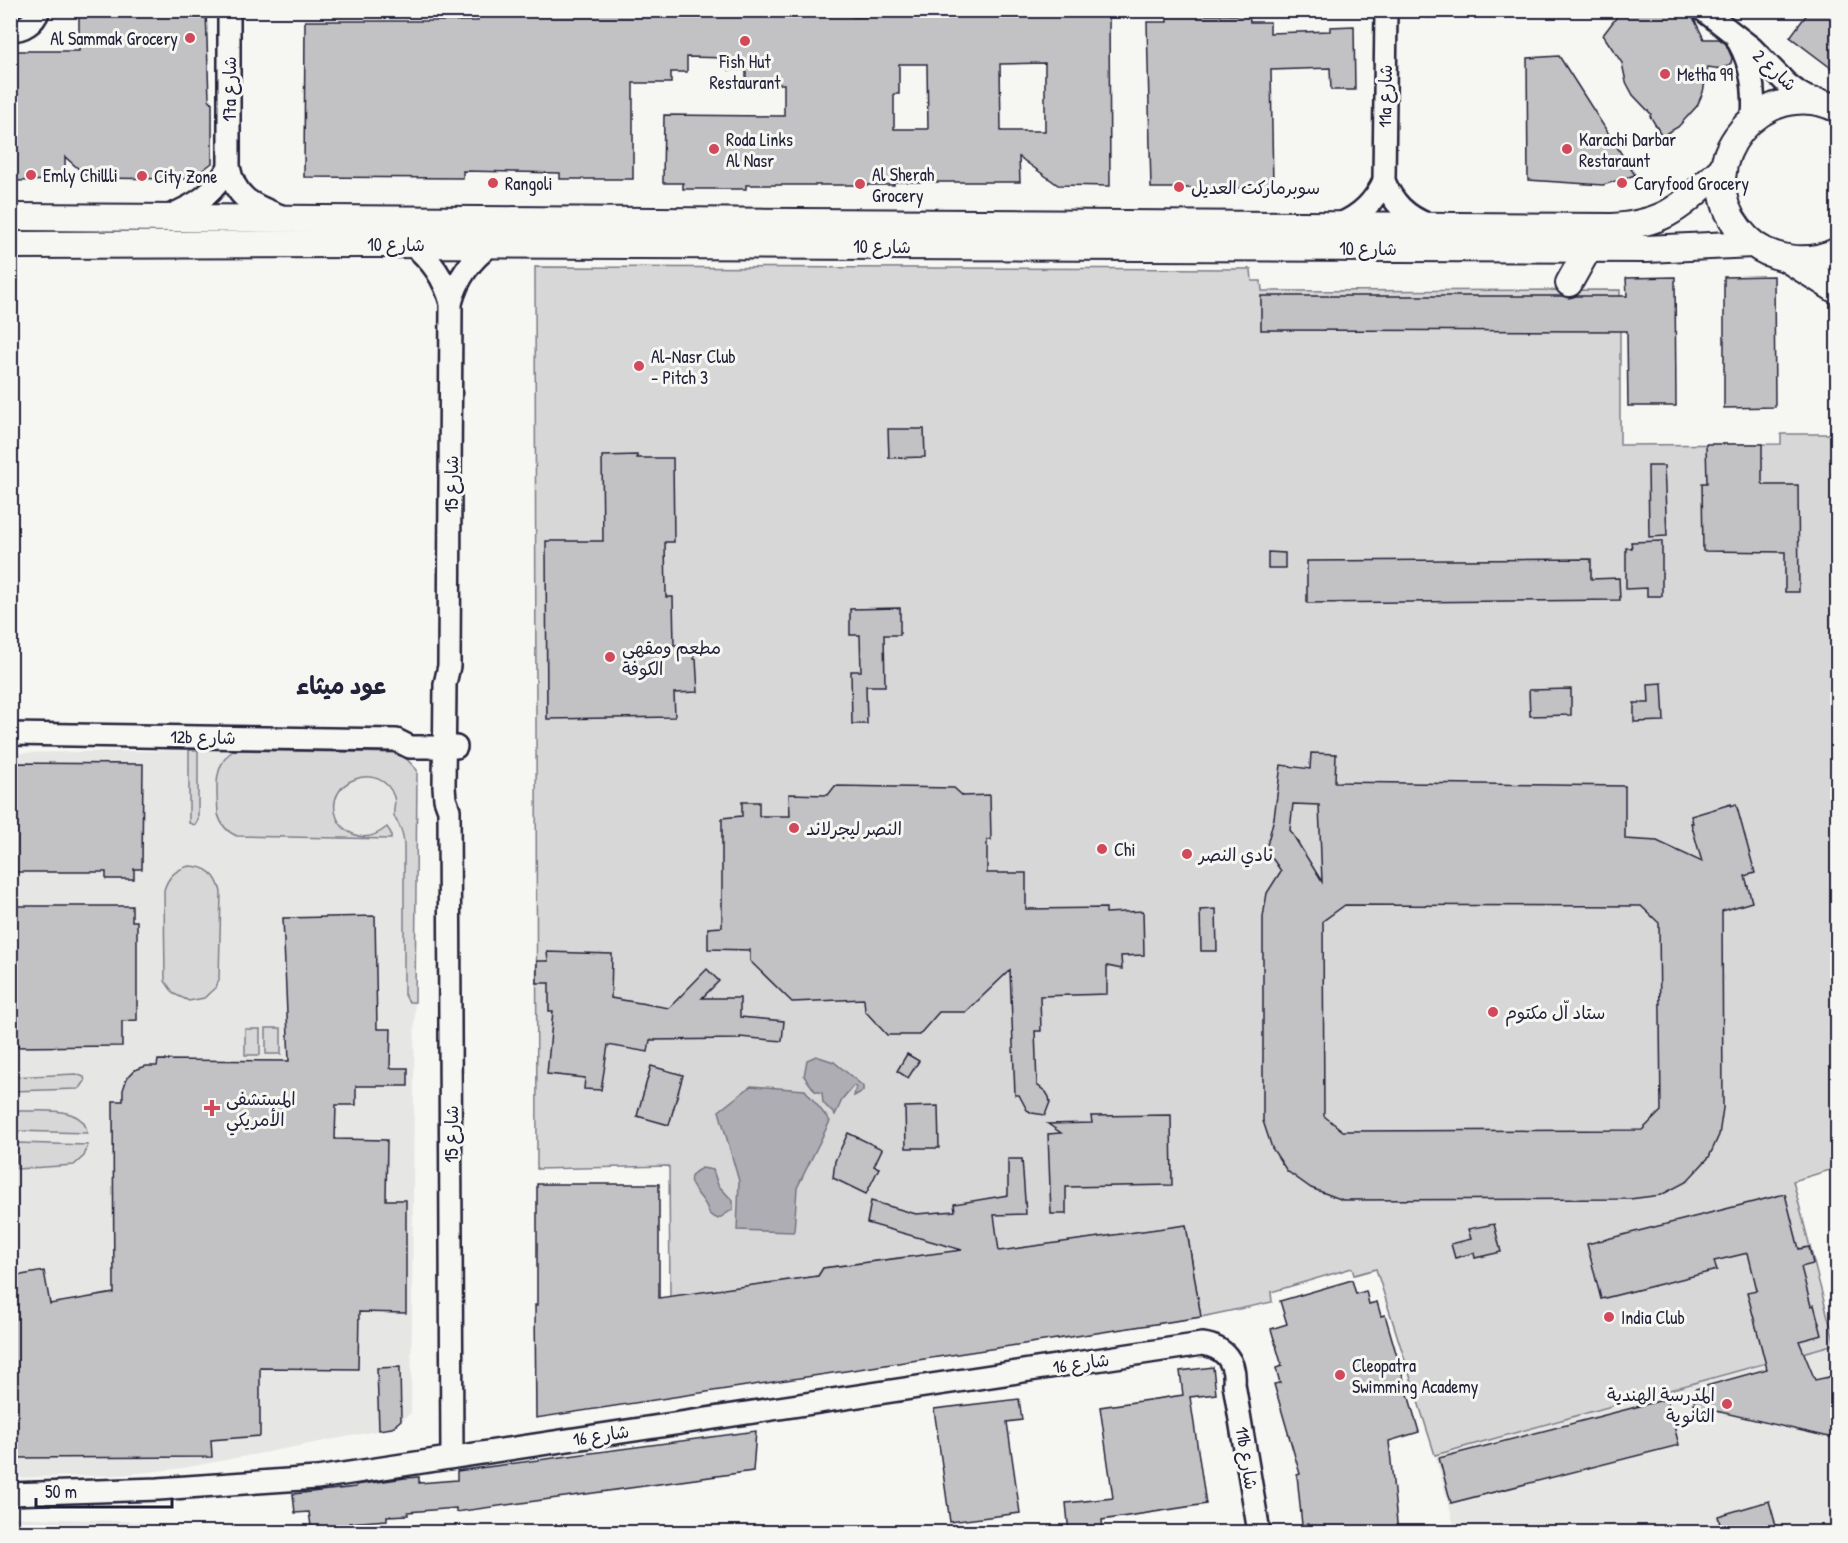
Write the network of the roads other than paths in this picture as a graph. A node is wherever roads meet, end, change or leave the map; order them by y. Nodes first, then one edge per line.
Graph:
1 (39, 10) edge
2 (229, 10) edge
3 (1386, 10) edge
4 (1703, 10) edge
5 (10, 30) edge
6 (1736, 38) junction
7 (1831, 106) edge
8 (1753, 118) junction
9 (229, 167) junction
10 (1722, 169) junction
11 (1384, 181) junction
12 (10, 217) edge
13 (165, 218) junction
14 (286, 218) junction
15 (1340, 224) junction
16 (1429, 225) junction
17 (412, 244) junction
18 (492, 244) junction
19 (1754, 244) junction
20 (10, 245) edge
21 (1588, 249) junction
22 (1838, 251) edge
23 (1786, 258) junction
24 (1569, 283) dead end
25 (1838, 291) edge
26 (452, 303) junction
27 (10, 734) edge
28 (450, 740) junction
29 (1220, 1355) joint
30 (452, 1458) junction
31 (10, 1494) edge
32 (1259, 1533) edge

1 - 5 street
2 - 9 street, 17a شارع
3 - 11 street, 11a شارع
4 - 6 street, شارع 2
6 - 7 street, شارع 2
6 - 8 street, شارع 2
7 - 8 main road
8 - 10 main road
9 - 13 street
9 - 14 street, 17a شارع
10 - 16 main road, شارع 10
10 - 19 main road
11 - 15 street
11 - 16 street
12 - 13 main road, شارع 10
13 - 14 main road, شارع 10
14 - 15 main road, شارع 10
15 - 16 main road, شارع 10
17 - 18 main road, شارع 10
17 - 20 main road, شارع 10
17 - 26 street, شارع 15
18 - 21 main road, شارع 10
18 - 26 street, شارع 15
19 - 21 main road, شارع 10
19 - 23 main road
21 - 24 main road
22 - 23 main road
23 - 25 main road
26 - 28 street, شارع 15
27 - 28 street, 12b شارع
28 - 30 street, شارع 15
29 - 30 street, شارع 16
29 - 32 street, 11b شارع
30 - 31 street, شارع 16

